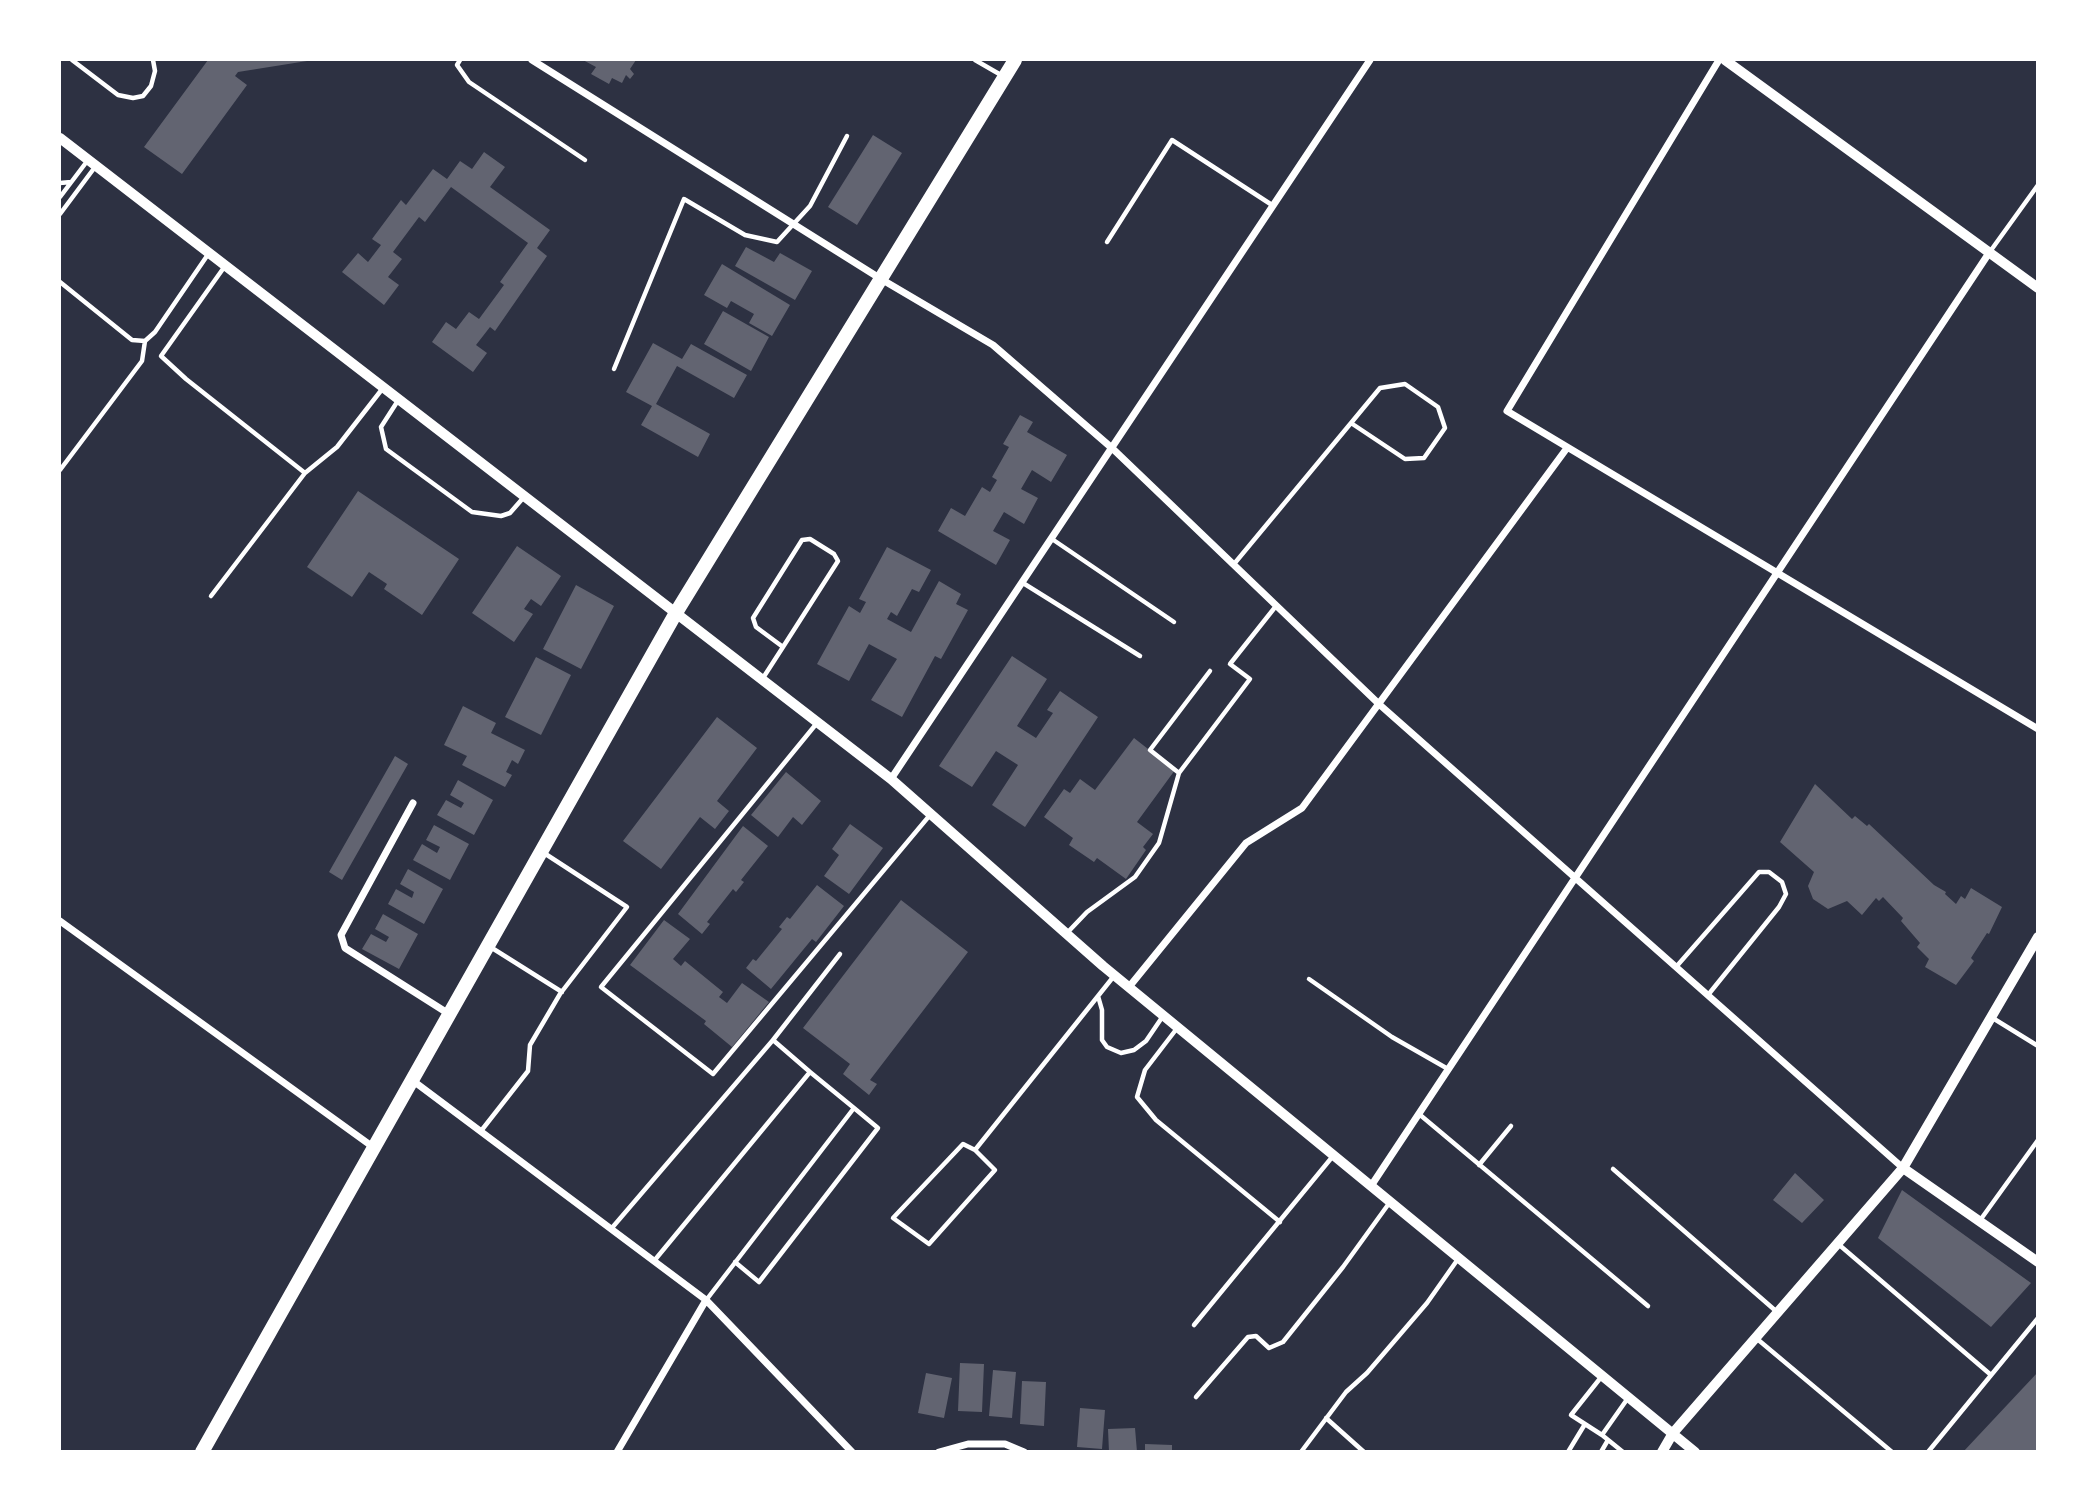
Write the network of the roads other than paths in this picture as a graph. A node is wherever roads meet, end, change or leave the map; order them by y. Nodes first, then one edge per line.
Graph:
1 (72, 60) edge
2 (153, 60) edge
3 (460, 60) edge
4 (532, 60) edge
5 (975, 60) edge
6 (1016, 60) edge
7 (1370, 60) edge
8 (1719, 60) edge
9 (1725, 60) edge
10 (1005, 77) junction
11 (848, 136) dead end
12 (60, 138) edge
13 (585, 160) dead end
14 (92, 163) junction
15 (71, 182) junction
16 (60, 183) edge
17 (2038, 185) edge
18 (60, 197) edge
19 (1273, 206) junction
20 (60, 214) edge
21 (794, 224) junction
22 (1107, 242) dead end
23 (209, 253) junction
24 (1989, 253) junction
25 (225, 265) junction
26 (881, 279) junction
27 (60, 282) edge
28 (2038, 288) edge
29 (145, 341) junction
30 (614, 369) dead end
31 (384, 387) junction
32 (400, 398) junction
33 (1351, 423) junction
34 (1567, 448) junction
35 (1113, 449) junction
36 (60, 470) edge
37 (305, 472) junction
38 (526, 495) junction
39 (1052, 539) junction
40 (1234, 564) junction
41 (1777, 574) junction
42 (1023, 583) junction
43 (211, 596) dead end
44 (1276, 605) junction
45 (677, 611) junction
46 (1174, 622) dead end
47 (783, 647) junction
48 (1140, 656) dead end
49 (1210, 671) dead end
50 (762, 678) junction
51 (1380, 705) junction
52 (818, 722) junction
53 (2038, 729) edge
54 (1179, 773) junction
55 (891, 779) junction
56 (413, 803) dead end
57 (931, 814) junction
58 (541, 851) junction
59 (1576, 877) junction
60 (60, 921) edge
61 (1066, 934) junction
62 (2038, 937) edge
63 (488, 946) junction
64 (840, 954) dead end
65 (1676, 967) junction
66 (1114, 975) junction
67 (1309, 979) dead end
68 (1129, 987) junction
69 (562, 992) junction
70 (1098, 995) junction
71 (1708, 995) junction
72 (449, 1014) junction
73 (1163, 1016) junction
74 (1991, 1017) junction
75 (1178, 1027) junction
76 (773, 1040) junction
77 (2038, 1046) edge
78 (1449, 1069) junction
79 (810, 1072) junction
80 (412, 1080) junction
81 (854, 1108) junction
82 (1419, 1114) junction
83 (1511, 1126) dead end
84 (481, 1131) junction
85 (2038, 1140) edge
86 (373, 1147) junction
87 (975, 1150) junction
88 (1334, 1156) junction
89 (1479, 1165) junction
90 (1903, 1168) junction
91 (1614, 1169) dead end
92 (1371, 1186) junction
93 (1390, 1202) junction
94 (1979, 1221) junction
95 (1280, 1222) junction
96 (611, 1229) junction
97 (1837, 1243) junction
98 (1459, 1258) junction
99 (654, 1261) junction
100 (735, 1262) junction
101 (2038, 1262) edge
102 (706, 1300) junction
103 (1648, 1306) dead end
104 (1777, 1313) junction
105 (2038, 1318) edge
106 (1194, 1325) dead end
107 (1755, 1338) junction
108 (1602, 1375) junction
109 (1991, 1375) junction
110 (1196, 1397) dead end
111 (1629, 1398) junction
112 (1326, 1418) junction
113 (1585, 1424) junction
114 (1673, 1433) junction
115 (1602, 1436) junction
116 (1608, 1440) junction
117 (202, 1451) edge
118 (617, 1451) edge
119 (852, 1451) edge
120 (939, 1451) edge
121 (1024, 1451) edge
122 (1301, 1451) edge
123 (1364, 1451) edge
124 (1568, 1451) edge
125 (1601, 1451) edge
126 (1623, 1451) edge
127 (1662, 1451) edge
128 (1695, 1451) edge
129 (1892, 1451) edge
130 (1928, 1451) edge

1 - 2 lane
3 - 13 lane
4 - 21 street
5 - 10 lane
6 - 10 main road
7 - 19 street
8 - 34 street
9 - 24 street
10 - 26 main road
11 - 21 lane
12 - 14 street
14 - 15 lane
14 - 20 lane
14 - 23 street
15 - 16 lane
15 - 18 lane
17 - 24 lane
19 - 22 lane
19 - 35 street
21 - 26 street
21 - 30 lane
23 - 25 street
23 - 29 lane
24 - 28 street
24 - 41 street
25 - 31 street
25 - 37 lane
26 - 35 street
26 - 45 main road
27 - 29 lane
29 - 36 lane
31 - 32 street
31 - 37 lane
32 - 38 street
32 - 38 lane
33 - 33 lane
33 - 40 lane
34 - 41 street
34 - 51 street
35 - 39 street
35 - 40 street
37 - 43 lane
38 - 45 street
39 - 42 street
39 - 46 lane
40 - 44 street
41 - 53 street
41 - 59 street
42 - 48 lane
42 - 55 street
44 - 51 street
44 - 54 lane
45 - 50 street
45 - 58 main road
47 - 47 lane
47 - 50 lane
49 - 54 lane
50 - 52 street
51 - 59 street
51 - 68 street
52 - 55 street
52 - 57 lane
54 - 61 lane
55 - 57 street
56 - 72 street
57 - 61 street
58 - 63 main road
58 - 69 lane
59 - 65 street
59 - 78 street
60 - 86 street
61 - 66 street
62 - 74 street
63 - 69 lane
63 - 72 main road
64 - 76 lane
65 - 71 street
65 - 71 lane
66 - 68 street
66 - 70 lane
67 - 78 lane
68 - 73 street
69 - 84 lane
70 - 73 lane
70 - 87 lane
71 - 90 street
72 - 80 main road
73 - 75 street
74 - 77 lane
74 - 90 street
75 - 88 street
75 - 95 lane
76 - 79 lane
76 - 96 lane
78 - 82 street
79 - 81 lane
79 - 99 lane
80 - 84 street
80 - 86 main road
81 - 100 lane
81 - 100 lane
82 - 89 lane
82 - 92 street
83 - 89 lane
84 - 96 street
85 - 94 lane
86 - 117 main road
87 - 87 lane
88 - 92 street
88 - 95 lane
89 - 103 lane
90 - 94 street
90 - 97 street
91 - 104 lane
92 - 93 street
93 - 98 street
93 - 110 lane
94 - 101 street
95 - 106 lane
96 - 99 street
97 - 104 street
97 - 109 lane
98 - 108 street
98 - 112 lane
99 - 102 street
100 - 102 lane
102 - 118 street
102 - 119 street
104 - 107 street
105 - 109 lane
107 - 114 street
107 - 129 lane
108 - 111 street
108 - 113 lane
109 - 130 lane
111 - 114 street
111 - 115 lane
112 - 122 lane
112 - 123 lane
113 - 115 lane
113 - 124 lane
114 - 127 street
114 - 128 street
115 - 116 lane
116 - 125 lane
116 - 126 lane
120 - 121 street

